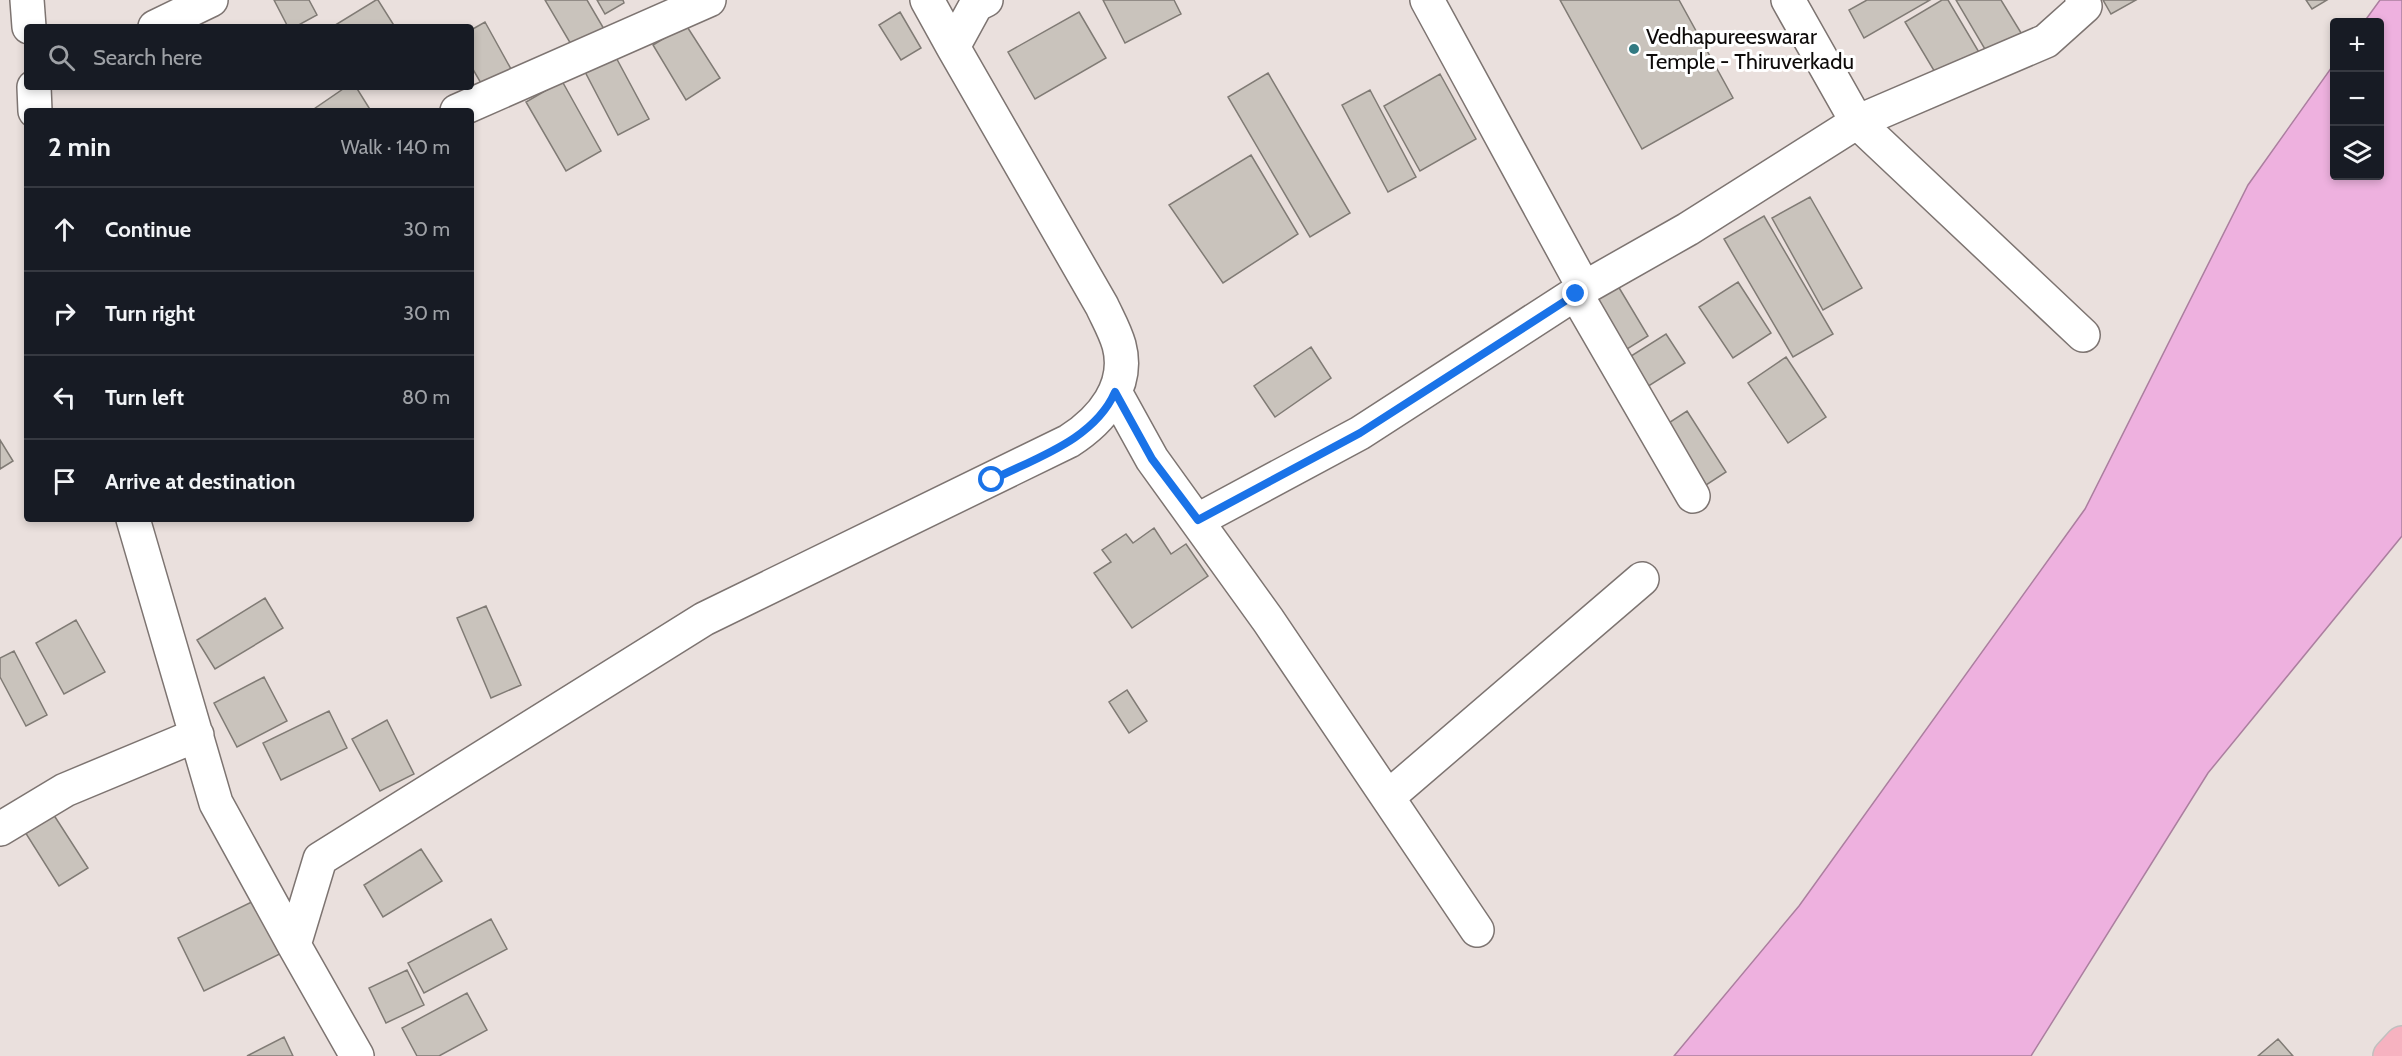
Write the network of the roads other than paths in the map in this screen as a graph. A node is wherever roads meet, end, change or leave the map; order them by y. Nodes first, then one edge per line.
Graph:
1 (27, 0) edge
2 (211, 0) edge
3 (709, 0) edge
4 (927, 0) edge
5 (986, 0) edge
6 (1428, 0) edge
7 (1788, 0) edge
8 (2082, 0) edge
9 (29, 24) edge
10 (161, 24) edge
11 (953, 47) junction
12 (34, 90) edge
13 (35, 108) edge
14 (464, 108) edge
15 (1857, 122) junction
16 (1580, 291) junction
17 (2083, 335) dead end
18 (1115, 392) junction
19 (1693, 496) dead end
20 (1198, 520) junction
21 (134, 522) edge
22 (1642, 579) dead end
23 (197, 735) junction
24 (1388, 797) junction
25 (0, 829) edge
26 (1478, 930) dead end
27 (294, 945) junction
28 (2402, 1043) edge
29 (357, 1056) edge
30 (2390, 1056) edge

1 - 9 street
2 - 10 street
3 - 14 street
4 - 11 street
5 - 11 street
6 - 16 street
7 - 15 street
8 - 15 street
11 - 18 street
12 - 13 street
15 - 16 street
15 - 17 street
16 - 19 street
16 - 20 street
18 - 20 street
18 - 27 street
20 - 24 street
21 - 23 street
22 - 24 street
23 - 25 street
23 - 27 street
24 - 26 street
27 - 29 street
28 - 30 main road

